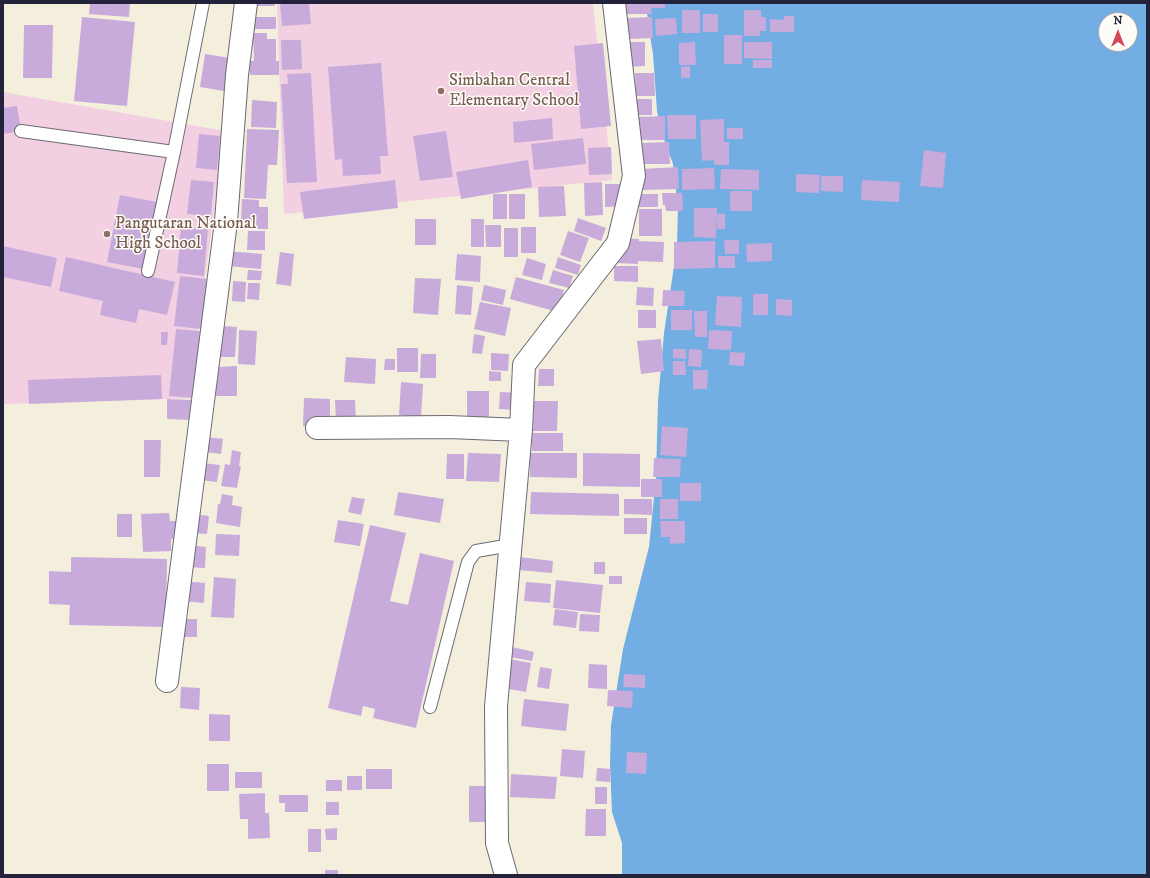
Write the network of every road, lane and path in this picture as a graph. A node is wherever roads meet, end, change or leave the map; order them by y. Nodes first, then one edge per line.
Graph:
1 (203, 3) edge
2 (246, 3) edge
3 (614, 3) edge
4 (21, 131) dead end
5 (174, 152) junction
6 (148, 271) dead end
7 (317, 428) dead end
8 (521, 430) junction
9 (511, 545) junction
10 (166, 681) dead end
11 (430, 707) dead end
12 (506, 875) edge

1 - 5 lane
2 - 10 street
3 - 8 street
4 - 5 lane
5 - 6 lane
7 - 8 street
8 - 9 street
9 - 11 lane
9 - 12 street

